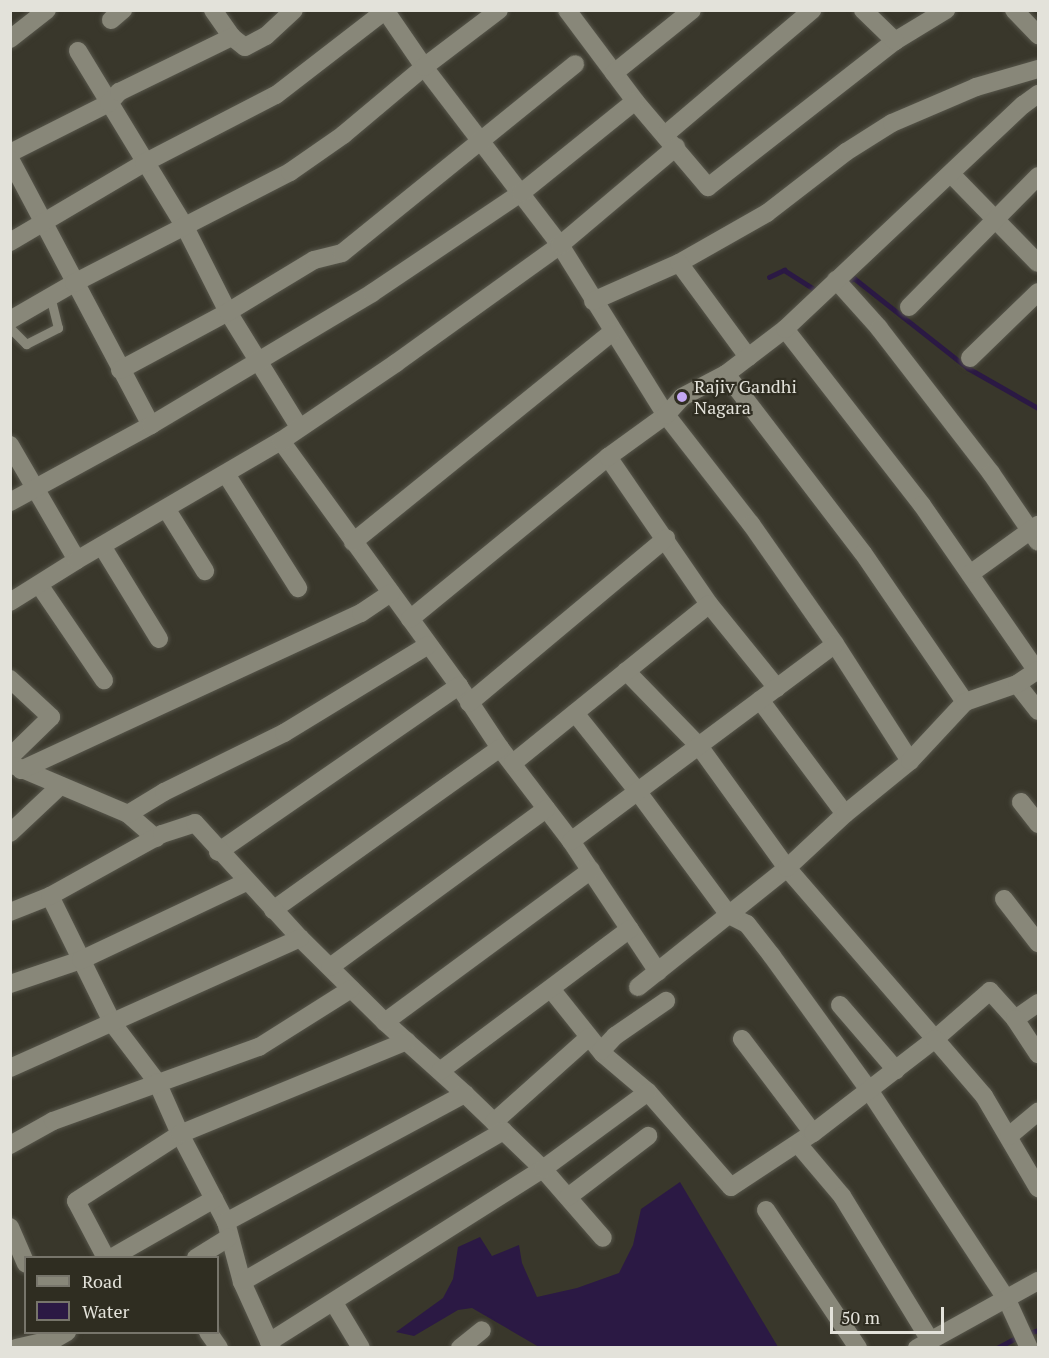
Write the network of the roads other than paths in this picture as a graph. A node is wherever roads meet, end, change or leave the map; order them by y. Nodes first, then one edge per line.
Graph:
1 (47, 10) edge
2 (213, 10) edge
3 (294, 10) edge
4 (499, 10) edge
5 (567, 10) edge
6 (692, 10) edge
7 (812, 10) edge
8 (862, 10) edge
9 (946, 10) edge
10 (1014, 10) edge
11 (385, 11) edge
12 (1038, 36) edge
13 (232, 37) junction
14 (10, 39) edge
15 (895, 41) junction
16 (78, 51) dead end
17 (585, 55) junction
18 (424, 68) junction
19 (1038, 69) edge
20 (614, 73) junction
21 (1038, 94) edge
22 (635, 101) junction
23 (109, 103) junction
24 (483, 141) junction
25 (671, 141) junction
26 (10, 153) edge
27 (10, 159) edge
28 (144, 163) junction
29 (951, 174) junction
30 (1038, 176) edge
31 (521, 193) junction
32 (995, 219) junction
33 (44, 222) junction
34 (184, 227) junction
35 (10, 242) edge
36 (560, 245) junction
37 (679, 263) junction
38 (1038, 263) edge
39 (74, 283) junction
40 (833, 288) junction
41 (1038, 291) edge
42 (50, 297) junction
43 (593, 301) junction
44 (909, 307) dead end
45 (228, 312) junction
46 (10, 320) edge
47 (10, 328) edge
48 (785, 329) junction
49 (612, 332) junction
50 (748, 357) junction
51 (970, 357) dead end
52 (259, 359) junction
53 (120, 370) junction
54 (726, 374) junction
55 (666, 415) junction
56 (151, 425) junction
57 (299, 427) junction
58 (282, 441) junction
59 (10, 446) edge
60 (608, 458) junction
61 (226, 474) junction
62 (35, 487) junction
63 (10, 502) edge
64 (167, 510) junction
65 (1036, 533) edge
66 (666, 538) junction
67 (353, 542) junction
68 (102, 546) junction
69 (77, 560) junction
70 (205, 571) dead end
71 (970, 574) junction
72 (40, 586) junction
73 (298, 588) dead end
74 (391, 593) junction
75 (10, 602) edge
76 (710, 604) junction
77 (410, 619) junction
78 (159, 639) dead end
79 (835, 644) junction
80 (428, 645) junction
81 (626, 670) junction
82 (1038, 671) edge
83 (10, 679) edge
84 (104, 680) dead end
85 (1017, 684) junction
86 (459, 686) junction
87 (777, 688) junction
88 (760, 700) junction
89 (964, 702) junction
90 (469, 703) junction
91 (1038, 711) edge
92 (576, 713) junction
93 (699, 746) junction
94 (500, 748) junction
95 (910, 761) junction
96 (513, 763) junction
97 (14, 764) edge
98 (60, 786) junction
99 (638, 792) junction
100 (1021, 802) dead end
101 (546, 809) junction
102 (128, 814) junction
103 (845, 814) junction
104 (1038, 824) edge
105 (10, 833) edge
106 (156, 838) junction
107 (571, 842) junction
108 (218, 852) junction
109 (787, 868) junction
110 (591, 870) junction
111 (246, 882) junction
112 (50, 896) junction
113 (1004, 899) dead end
114 (273, 910) junction
115 (10, 912) edge
116 (729, 915) junction
117 (630, 929) junction
118 (300, 938) junction
119 (1038, 943) edge
120 (81, 960) junction
121 (330, 967) junction
122 (658, 972) junction
123 (10, 984) edge
124 (638, 987) dead end
125 (551, 988) junction
126 (351, 989) junction
127 (666, 1001) dead end
128 (1038, 1004) edge
129 (840, 1005) dead end
130 (1015, 1019) junction
131 (385, 1022) junction
132 (113, 1024) junction
133 (742, 1039) dead end
134 (934, 1039) junction
135 (407, 1041) junction
136 (595, 1044) junction
137 (1038, 1053) edge
138 (10, 1068) edge
139 (896, 1070) junction
140 (440, 1071) junction
141 (157, 1082) junction
142 (868, 1090) junction
143 (648, 1092) junction
144 (465, 1094) junction
145 (1038, 1112) edge
146 (499, 1126) junction
147 (180, 1134) junction
148 (648, 1136) dead end
149 (1009, 1136) junction
150 (806, 1138) junction
151 (10, 1145) edge
152 (543, 1169) junction
153 (1038, 1188) edge
154 (568, 1197) junction
155 (214, 1199) junction
156 (766, 1210) dead end
157 (10, 1227) edge
158 (227, 1230) junction
159 (603, 1238) dead end
160 (105, 1256) edge
161 (113, 1256) edge
162 (197, 1256) edge
163 (24, 1259) edge
164 (1038, 1281) edge
165 (242, 1282) junction
166 (1007, 1300) junction
167 (334, 1303) junction
168 (482, 1330) dead end
169 (58, 1334) edge
170 (209, 1334) edge
171 (1025, 1339) edge
172 (937, 1342) edge
173 (271, 1345) edge
174 (16, 1347) edge
175 (219, 1347) edge
176 (361, 1347) edge
177 (460, 1347) edge
178 (858, 1347) edge

1 - 14 street
2 - 13 street
3 - 13 street
4 - 18 street
5 - 17 street
6 - 20 street
7 - 25 street
8 - 15 street
9 - 15 street
10 - 12 street
11 - 18 street
11 - 28 street
13 - 23 street
15 - 25 street
16 - 23 street
17 - 20 street
17 - 24 street
18 - 24 street
18 - 34 street
19 - 37 street
20 - 22 street
21 - 29 street
22 - 25 street
22 - 31 street
23 - 26 street
23 - 28 street
24 - 31 street
24 - 45 street
25 - 36 street
27 - 33 street
28 - 33 street
28 - 34 street
29 - 32 street
29 - 40 street
30 - 32 street
31 - 36 street
31 - 52 street
32 - 38 street
32 - 44 street
33 - 35 street
33 - 39 street
34 - 39 street
34 - 45 street
36 - 43 street
36 - 57 street
37 - 43 street
37 - 50 street
39 - 42 street
39 - 53 street
40 - 48 street
40 - 65 street
41 - 51 street
42 - 46 street
42 - 47 lane
43 - 49 street
45 - 52 street
45 - 53 street
48 - 50 street
48 - 71 street
49 - 55 street
49 - 67 street
50 - 54 street
52 - 56 street
52 - 57 street
53 - 56 street
54 - 55 street
54 - 89 street
55 - 60 street
55 - 79 street
56 - 62 street
57 - 58 street
58 - 61 street
58 - 67 street
59 - 62 street
60 - 66 street
60 - 77 street
61 - 64 street
61 - 73 street
62 - 63 street
62 - 69 street
64 - 68 street
64 - 70 street
65 - 71 street
66 - 76 street
66 - 90 street
67 - 74 street
68 - 69 street
68 - 78 street
69 - 72 street
71 - 82 street
72 - 75 street
72 - 84 street
74 - 77 street
74 - 97 street
76 - 81 street
76 - 87 street
77 - 80 street
79 - 87 street
79 - 95 street
80 - 86 street
80 - 102 street
81 - 92 street
81 - 93 street
82 - 85 street
83 - 97 street
85 - 89 street
85 - 91 street
86 - 90 street
86 - 108 street
87 - 88 street
88 - 93 street
88 - 103 street
89 - 95 street
90 - 94 street
92 - 96 street
92 - 99 street
93 - 99 street
93 - 109 street
94 - 96 street
94 - 114 street
95 - 103 street
96 - 101 street
97 - 98 street
98 - 102 street
98 - 105 street
99 - 107 street
99 - 116 street
100 - 104 street
101 - 107 street
101 - 121 street
102 - 106 street
103 - 109 street
106 - 108 street
106 - 112 street
107 - 110 street
108 - 111 street
109 - 116 street
109 - 134 street
110 - 117 street
110 - 131 street
111 - 114 street
111 - 120 street
112 - 115 street
112 - 120 street
113 - 119 street
114 - 118 street
116 - 122 street
116 - 142 street
117 - 122 street
117 - 125 street
118 - 121 street
118 - 132 street
120 - 123 street
120 - 132 street
121 - 126 street
122 - 124 street
125 - 136 street
125 - 140 street
126 - 131 street
126 - 141 street
127 - 136 street
128 - 130 street
129 - 139 street
130 - 134 street
130 - 137 street
131 - 135 street
132 - 138 street
132 - 141 street
133 - 150 street
134 - 139 street
134 - 149 street
135 - 140 street
135 - 147 street
136 - 143 street
136 - 146 street
139 - 142 street
140 - 144 street
141 - 147 street
141 - 151 street
142 - 150 street
142 - 166 street
143 - 150 street
143 - 152 street
144 - 146 street
144 - 158 street
145 - 149 street
146 - 152 street
146 - 165 street
147 - 155 street
147 - 160 street
148 - 154 street
149 - 153 street
150 - 172 street
152 - 154 street
152 - 167 street
154 - 159 street
155 - 158 street
155 - 161 street
156 - 178 street
157 - 163 street
158 - 162 street
158 - 165 street
164 - 166 street
165 - 173 street
166 - 171 street
166 - 172 street
167 - 173 street
167 - 176 street
168 - 177 street
169 - 174 street
170 - 175 street

